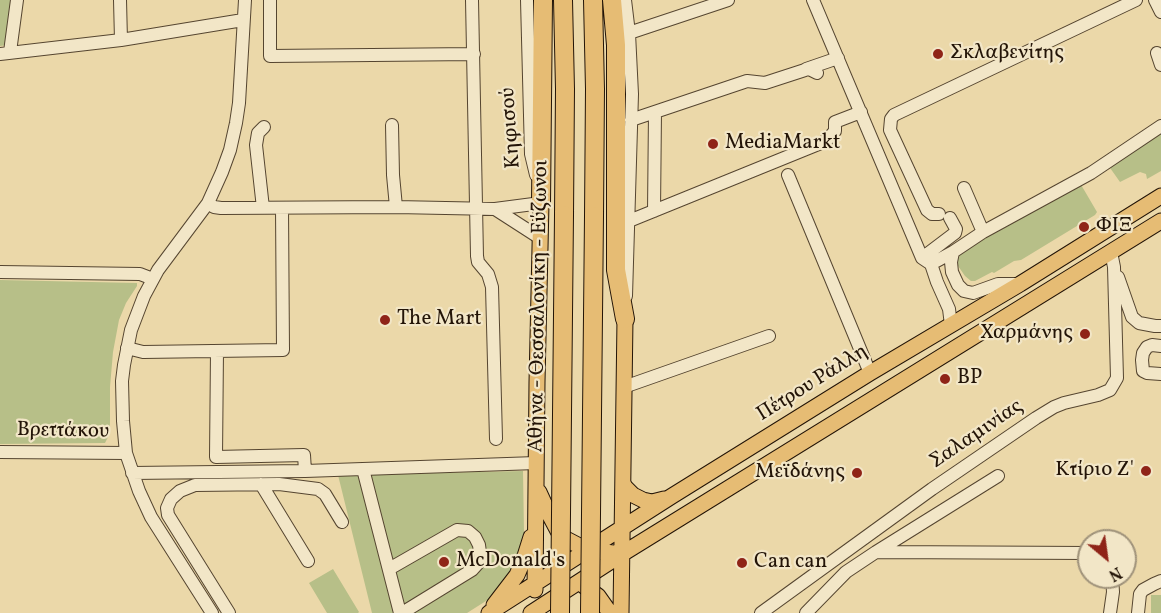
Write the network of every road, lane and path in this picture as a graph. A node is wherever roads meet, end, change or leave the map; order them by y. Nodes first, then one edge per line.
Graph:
1 (17, 0) edge
2 (120, 0) edge
3 (245, 0) edge
4 (270, 0) edge
5 (472, 0) edge
6 (527, 0) edge
7 (543, 0) edge
8 (563, 0) edge
9 (593, 0) edge
10 (612, 0) edge
11 (625, 0) edge
12 (728, 0) edge
13 (813, 0) edge
14 (1136, 0) edge
15 (1155, 0) edge
16 (1161, 12) edge
17 (243, 20) junction
18 (629, 33) junction
19 (121, 40) junction
20 (5, 53) edge
21 (1157, 53) dead end
22 (474, 54) junction
23 (838, 58) junction
24 (1161, 65) edge
25 (655, 112) junction
26 (861, 112) junction
27 (631, 120) junction
28 (392, 125) dead end
29 (1161, 126) edge
30 (264, 127) dead end
31 (788, 175) dead end
32 (964, 188) dead end
33 (1161, 196) edge
34 (208, 203) junction
35 (541, 203) junction
36 (396, 207) junction
37 (477, 207) junction
38 (263, 208) junction
39 (282, 208) junction
40 (495, 209) junction
41 (654, 211) junction
42 (629, 221) junction
43 (1161, 221) edge
44 (983, 232) junction
45 (540, 238) junction
46 (953, 252) junction
47 (1113, 259) junction
48 (926, 261) junction
49 (0, 272) edge
50 (153, 279) junction
51 (1020, 284) junction
52 (1161, 317) edge
53 (625, 319) junction
54 (951, 325) junction
55 (1161, 326) edge
56 (769, 336) dead end
57 (1161, 346) edge
58 (127, 348) junction
59 (216, 351) junction
60 (870, 373) junction
61 (1161, 374) edge
62 (624, 387) junction
63 (496, 439) dead end
64 (0, 452) edge
65 (126, 453) junction
66 (536, 463) junction
67 (363, 469) junction
68 (305, 471) junction
69 (132, 473) junction
70 (998, 476) dead end
71 (623, 483) junction
72 (261, 484) junction
73 (672, 496) junction
74 (536, 520) junction
75 (342, 522) dead end
76 (622, 527) junction
77 (587, 550) junction
78 (876, 552) junction
79 (1077, 553) edge
80 (622, 554) junction
81 (308, 561) dead end
82 (389, 569) junction
83 (1161, 581) edge
84 (578, 582) junction
85 (535, 583) junction
86 (1113, 589) edge
87 (533, 612) edge
88 (212, 613) edge
89 (229, 613) edge
90 (401, 613) edge
91 (489, 613) edge
92 (560, 613) edge
93 (590, 613) edge
94 (610, 613) edge
95 (621, 613) edge
96 (761, 613) edge
97 (806, 613) edge
98 (1110, 613) edge
99 (1138, 613) edge

1 - 20 street
2 - 19 street
3 - 17 street
4 - 22 street
5 - 22 street
6 - 35 street, Κηφισού
7 - 35 highway
8 - 92 highway, Αθήνα - Θεσσαλονίκη - Εύζωνοι, bridge
9 - 93 highway, bridge
10 - 53 highway
11 - 18 street
12 - 18 street
13 - 23 street
14 - 48 street
15 - 16 street
17 - 19 street
17 - 34 street
18 - 27 street
19 - 20 street
21 - 24 street
22 - 37 street
23 - 25 street
23 - 26 street
25 - 27 street
25 - 41 street
26 - 41 street
26 - 48 street
27 - 42 street
28 - 36 street
29 - 44 street
30 - 38 street
31 - 60 street
32 - 44 street
33 - 51 main road, Πέτρου Ράλλη
34 - 38 street
34 - 50 street
35 - 40 street
35 - 45 main road, Κηφισού
36 - 37 street
36 - 39 street
37 - 40 street
37 - 63 street
38 - 39 street
39 - 59 street
40 - 45 street
41 - 42 street
42 - 53 street
43 - 47 main road
44 - 46 street
45 - 66 main road, Κηφισού
46 - 48 street
46 - 51 street
47 - 52 street
47 - 55 street
47 - 80 main road
47 - 96 street, Σαλαμινίας
48 - 54 street
49 - 50 street
50 - 58 street
51 - 54 main road, Πέτρου Ράλλη
53 - 62 main road
54 - 60 main road, Πέτρου Ράλλη
56 - 62 street
57 - 61 street
58 - 59 street
58 - 65 street
59 - 68 street
60 - 73 main road, Πέτρου Ράλλη
62 - 71 main road
64 - 65 street, Βρεττάκου
65 - 69 street
66 - 67 street
66 - 74 main road, Κηφισού
66 - 77 main road
67 - 68 street
67 - 82 street
68 - 69 street
69 - 88 street
70 - 78 street
71 - 73 main road
71 - 76 main road
72 - 75 street
72 - 81 street
72 - 89 street
73 - 76 main road, Πέτρου Ράλλη
74 - 85 main road, Κηφισού
74 - 91 main road
76 - 77 main road, Πέτρου Ράλλη
76 - 80 main road
77 - 80 main road
77 - 85 main road, Πέτρου Ράλλη
78 - 79 street
78 - 97 street
80 - 84 main road
80 - 95 main road
82 - 90 street
82 - 90 street
83 - 99 street
84 - 85 main road
84 - 87 main road
84 - 94 main road
85 - 87 main road, Κηφισού
85 - 91 main road, Πέτρου Ράλλη
86 - 98 street

